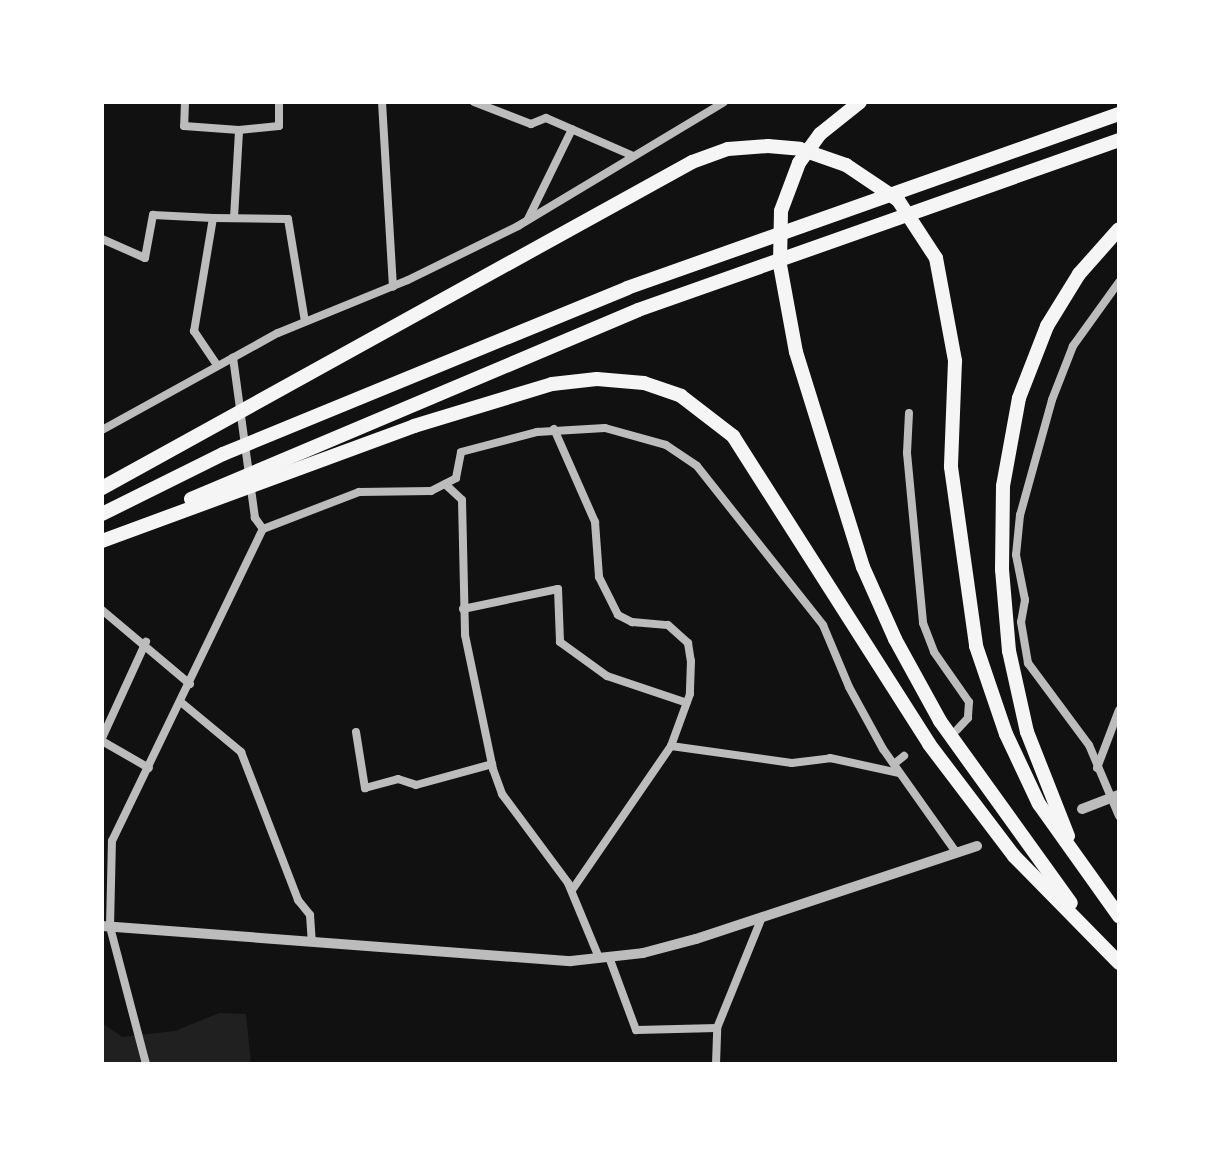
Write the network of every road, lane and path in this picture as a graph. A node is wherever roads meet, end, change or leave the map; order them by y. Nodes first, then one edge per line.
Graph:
1 (185, 102) edge
2 (279, 102) edge
3 (382, 102) edge
4 (474, 102) edge
5 (724, 102) edge
6 (860, 102) edge
7 (1119, 114) edge
8 (572, 129) junction
9 (239, 130) junction
10 (1119, 140) edge
11 (631, 155) junction
12 (213, 218) junction
13 (234, 218) junction
14 (528, 219) junction
15 (1119, 229) edge
16 (102, 239) edge
17 (1119, 282) edge
18 (393, 287) junction
19 (305, 322) junction
20 (233, 357) junction
21 (217, 365) junction
22 (909, 413) dead end
23 (554, 429) junction
24 (102, 430) edge
25 (445, 484) junction
26 (102, 488) edge
27 (102, 514) edge
28 (263, 529) junction
29 (102, 541) edge
30 (463, 609) junction
31 (102, 610) edge
32 (146, 642) junction
33 (190, 684) junction
34 (182, 703) junction
35 (687, 703) junction
36 (1119, 710) edge
37 (957, 730) dead end
38 (356, 732) dead end
39 (102, 739) edge
40 (671, 746) junction
41 (904, 756) dead end
42 (492, 764) junction
43 (894, 764) junction
44 (149, 768) junction
45 (1097, 768) junction
46 (900, 773) junction
47 (1114, 797) edge
48 (1082, 809) dead end
49 (1119, 816) edge
50 (977, 846) dead end
51 (956, 852) junction
52 (1077, 859) junction
53 (572, 890) junction
54 (1119, 916) edge
55 (762, 917) junction
56 (106, 926) edge
57 (312, 942) junction
58 (604, 957) junction
59 (1114, 958) edge
60 (717, 1028) junction
61 (146, 1064) edge
62 (716, 1064) edge

1 - 9 street
2 - 9 street
3 - 18 street
4 - 8 street
5 - 11 street
6 - 59 highway
7 - 27 highway
8 - 11 street
8 - 14 street
9 - 13 street
10 - 29 highway
11 - 14 street
12 - 13 street
12 - 16 street
12 - 21 street
13 - 19 street
14 - 18 street
15 - 52 highway
17 - 45 street
18 - 19 street
19 - 20 street
20 - 21 street
20 - 28 street
21 - 24 street
22 - 37 street
23 - 25 street
23 - 35 street
23 - 43 street
25 - 28 street
25 - 30 street
26 - 52 highway
28 - 33 street
29 - 59 highway
30 - 35 street
30 - 42 street
31 - 32 street
32 - 33 street
32 - 39 street
33 - 34 street
34 - 44 street
34 - 57 street
35 - 40 street
36 - 45 street
38 - 42 street
39 - 44 street
40 - 46 street
40 - 53 street
41 - 43 street
42 - 53 street
43 - 46 street
44 - 56 street
45 - 47 street
46 - 51 street
47 - 48 street
47 - 49 street
50 - 51 street
51 - 55 street
52 - 54 highway
53 - 58 street
55 - 58 street
55 - 60 street
56 - 57 street
56 - 61 street
57 - 58 street
58 - 60 street
60 - 62 street

